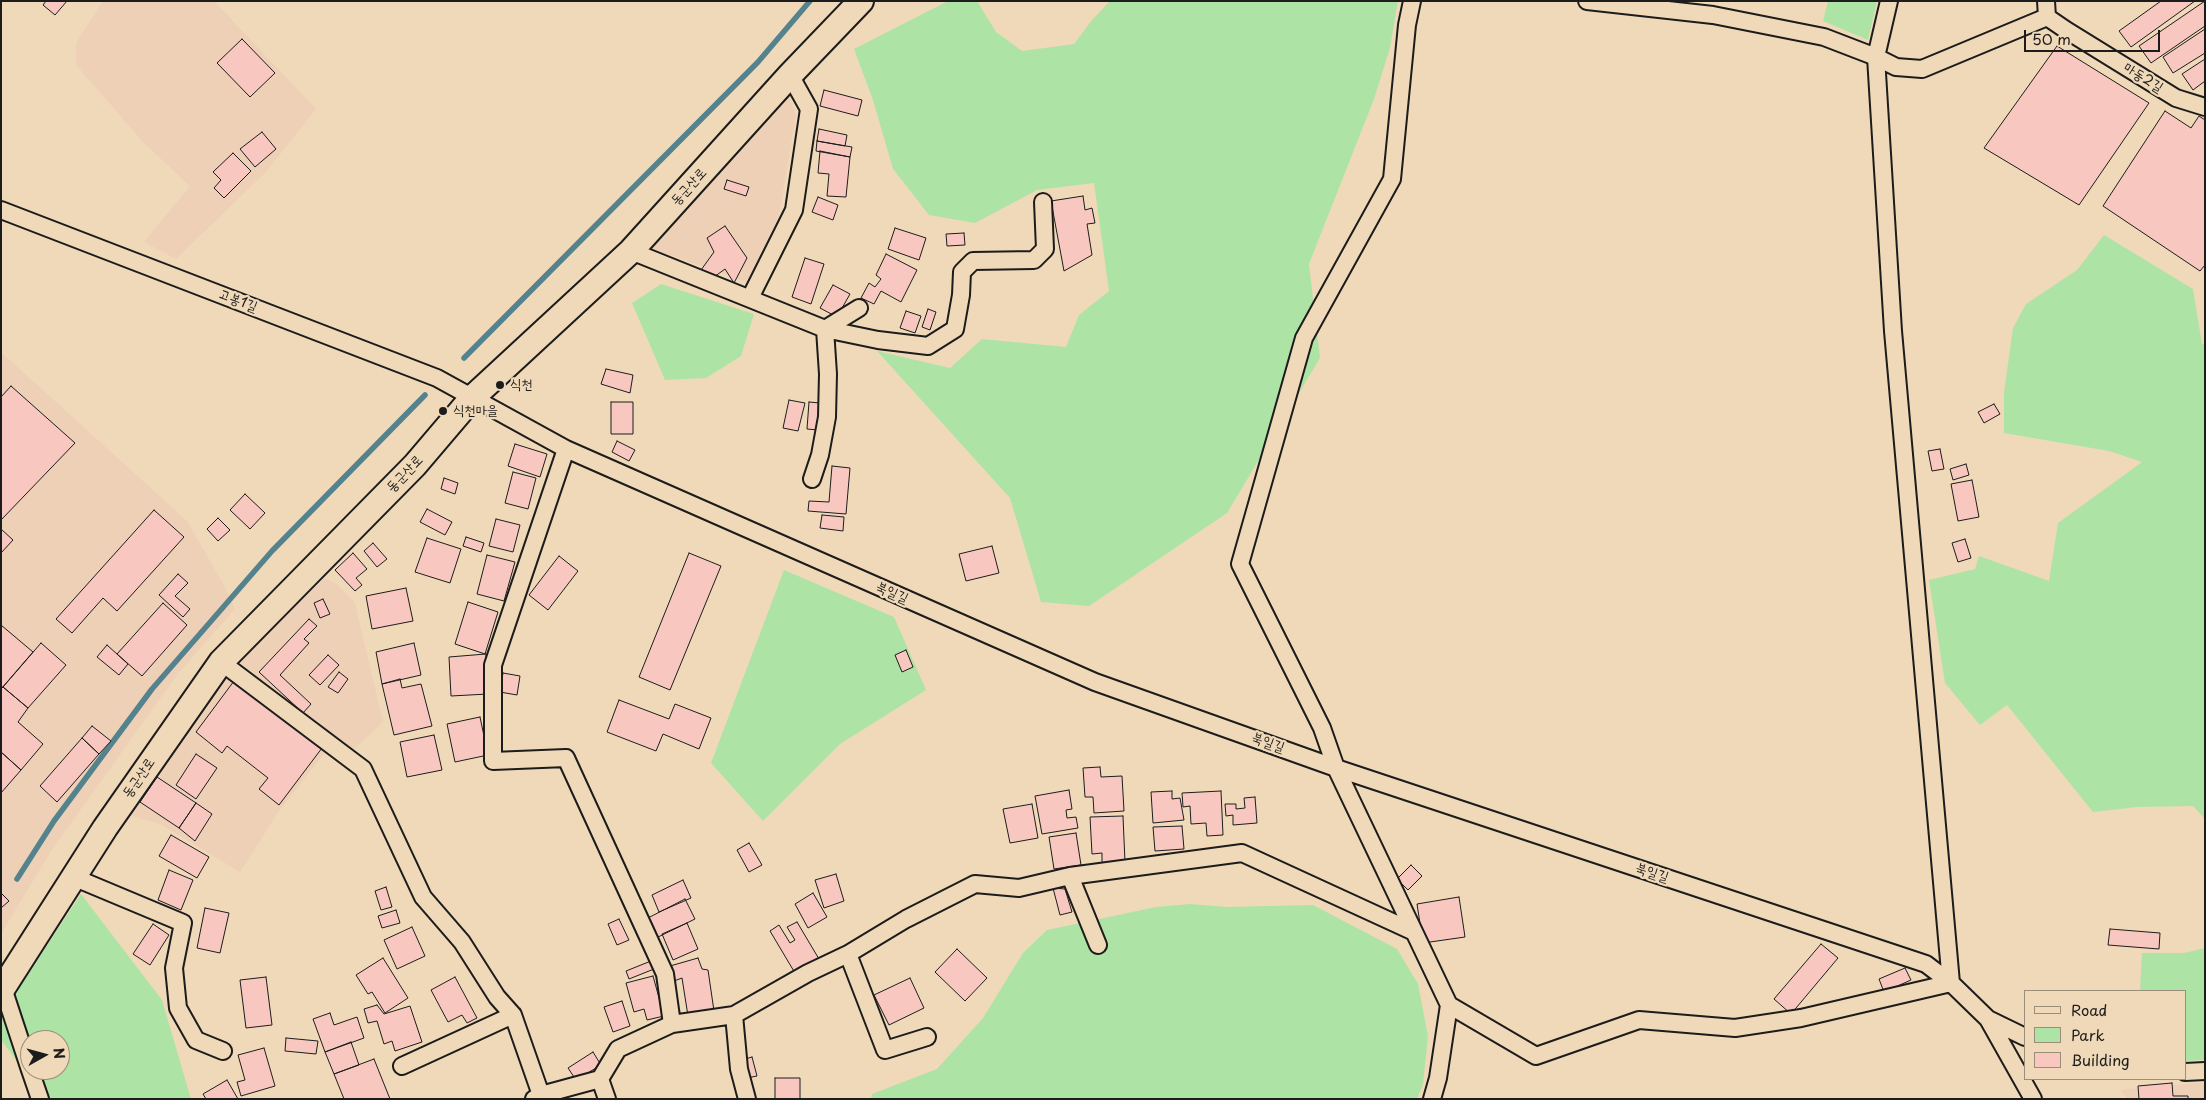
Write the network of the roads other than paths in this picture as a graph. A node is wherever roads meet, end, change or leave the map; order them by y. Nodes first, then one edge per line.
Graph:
1 (861, 1) edge
2 (1412, 1) edge
3 (1587, 1) edge
4 (1889, 1) edge
5 (2046, 9) edge
6 (1876, 57) junction
7 (790, 75) junction
8 (2205, 107) edge
9 (1043, 202) dead end
10 (1, 210) edge
11 (631, 251) junction
12 (750, 298) junction
13 (859, 308) dead end
14 (825, 329) junction
15 (472, 398) junction
16 (566, 449) junction
17 (812, 479) dead end
18 (221, 662) junction
19 (1336, 768) junction
20 (1070, 876) junction
21 (73, 877) junction
22 (1414, 932) junction
23 (1098, 945) dead end
24 (848, 954) junction
25 (1951, 983) junction
26 (2, 989) edge
27 (1449, 1005) junction
28 (513, 1015) junction
29 (734, 1015) junction
30 (1988, 1019) junction
31 (672, 1024) junction
32 (926, 1037) dead end
33 (2024, 1037) edge
34 (20, 1041) edge
35 (223, 1051) dead end
36 (402, 1066) dead end
37 (2205, 1071) edge
38 (2186, 1072) edge
39 (600, 1079) junction
40 (33, 1080) edge
41 (538, 1097) edge
42 (40, 1099) edge
43 (608, 1099) edge
44 (747, 1099) edge
45 (1432, 1099) edge
46 (2033, 1099) edge

1 - 7 street, 동군산로
2 - 19 street
3 - 6 street
4 - 6 street
5 - 6 street
5 - 8 street, 마동2길
6 - 25 street
7 - 11 street, 동군산로
7 - 12 street
9 - 14 street
10 - 15 street, 고봉1길
11 - 12 street
11 - 15 street, 동군산로
12 - 14 street
13 - 14 street
14 - 17 street
15 - 16 street, 북일길
15 - 18 street, 동군산로
16 - 19 street, 북일길
16 - 31 street
18 - 21 street, 동군산로
18 - 28 street
19 - 22 street
19 - 25 street, 북일길
20 - 22 street
20 - 23 street
20 - 24 street
21 - 26 street, 동군산로
21 - 35 street
22 - 27 street
24 - 29 street
24 - 32 street
25 - 27 street
25 - 30 street, 북일길
26 - 34 street
27 - 45 street
28 - 36 street
28 - 41 street
29 - 31 street
29 - 44 street
30 - 33 street
30 - 46 street, 북일길
31 - 39 street
37 - 38 street
39 - 41 street
39 - 43 street
40 - 42 street

